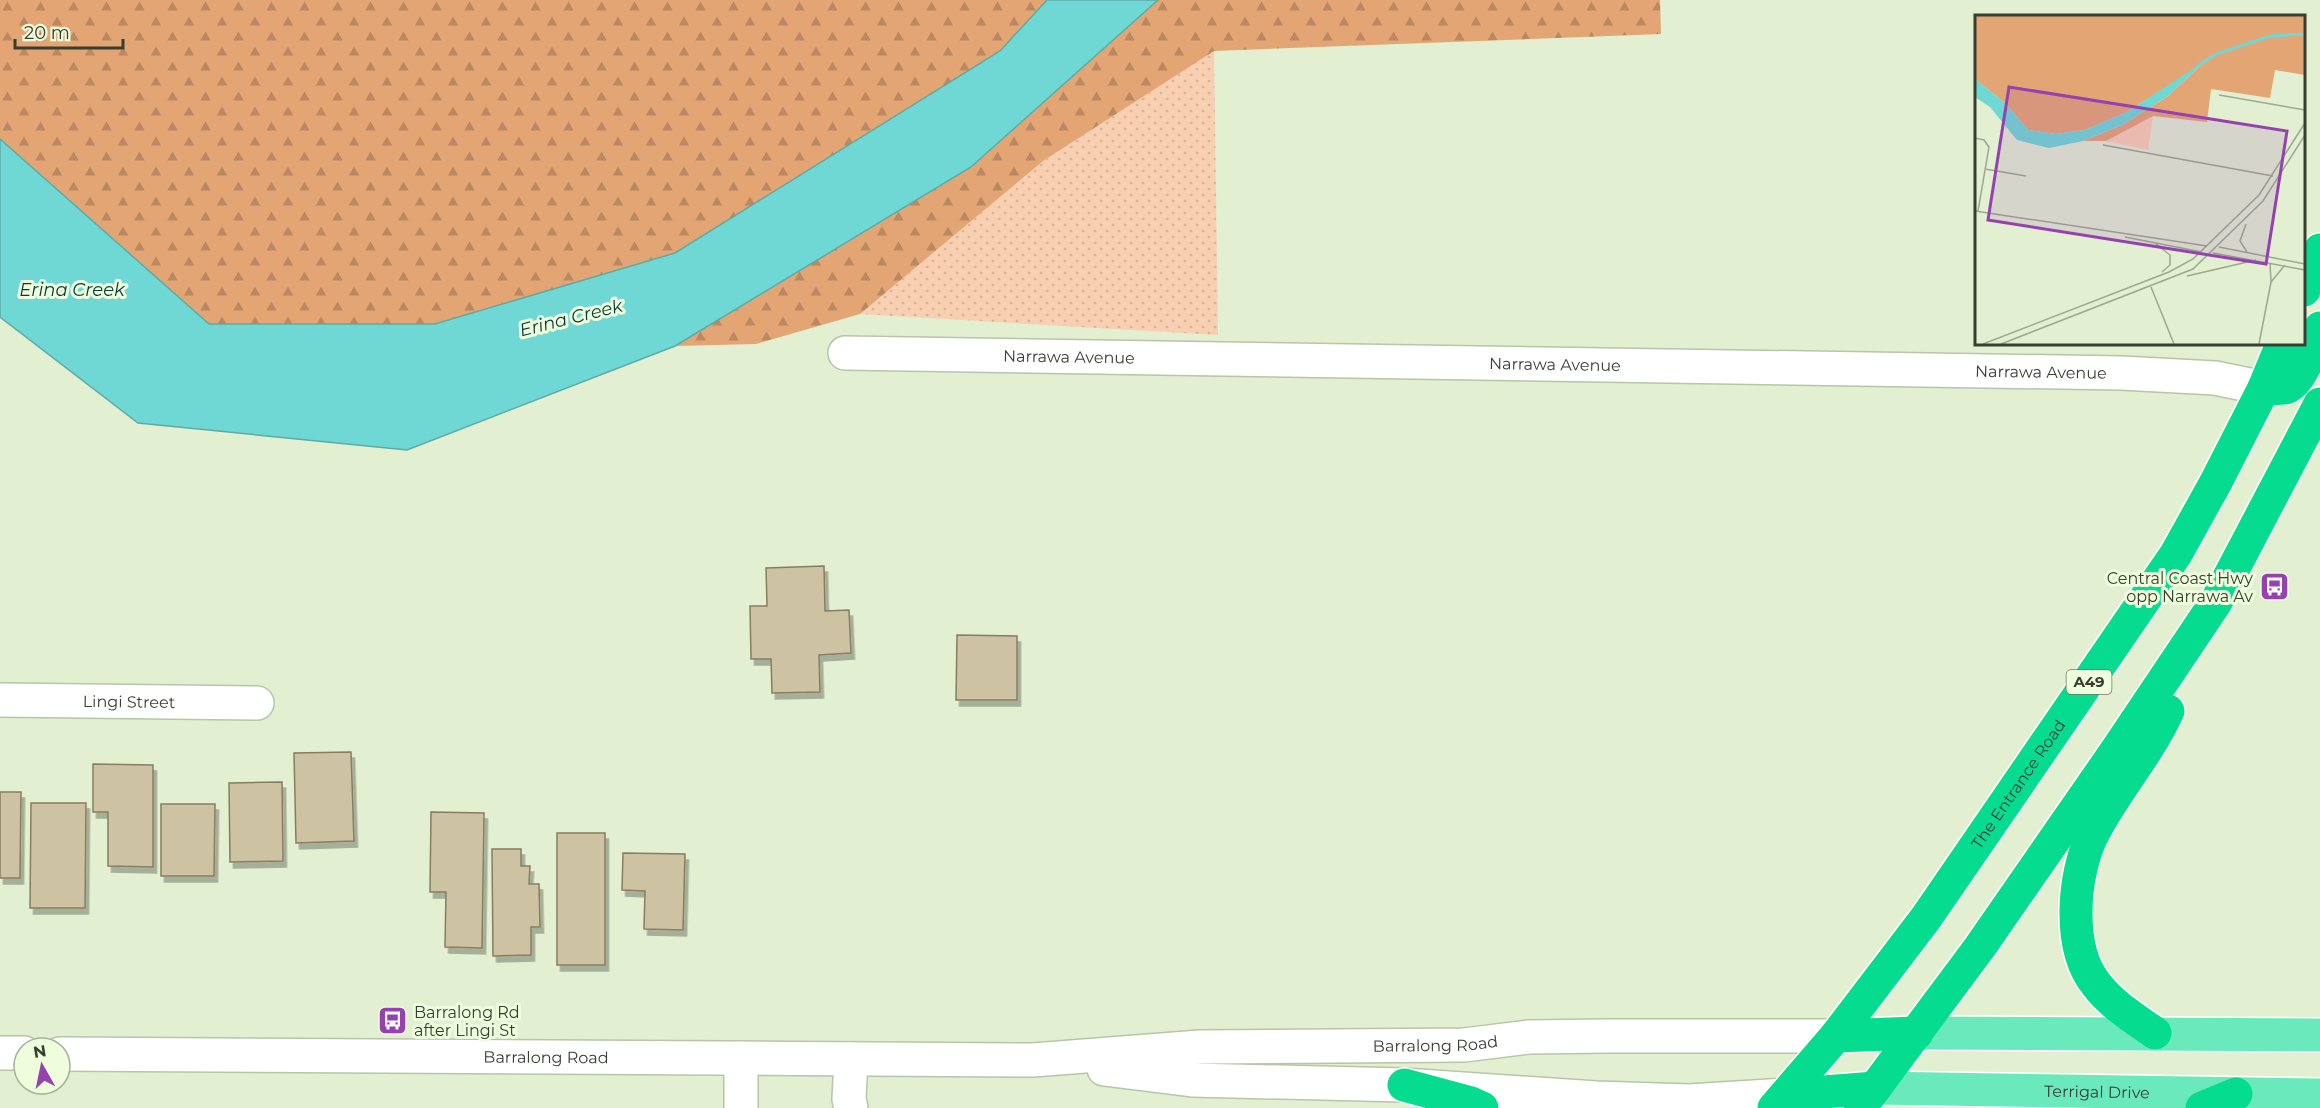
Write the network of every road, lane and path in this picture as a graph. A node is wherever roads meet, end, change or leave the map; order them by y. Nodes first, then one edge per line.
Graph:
1 (2320, 250) edge
2 (2305, 288) edge
3 (2320, 328) edge
4 (2282, 345) edge
5 (845, 353) dead end
6 (2264, 388) junction
7 (2320, 404) edge
8 (2216, 602) junction
9 (0, 700) edge
10 (257, 703) dead end
11 (1917, 1033) junction
12 (2156, 1033) junction
13 (2320, 1035) edge
14 (1836, 1036) junction
15 (72, 1054) edge
16 (741, 1058) junction
17 (851, 1059) junction
18 (1033, 1060) junction
19 (1404, 1085) junction
20 (2236, 1094) junction
21 (2320, 1095) edge
22 (1867, 1098) edge
23 (1780, 1102) edge
24 (741, 1108) edge
25 (851, 1108) edge
26 (1482, 1108) edge
27 (2202, 1108) edge

1 - 2 highway
3 - 6 highway
4 - 6 highway, The Entrance Road / A49
5 - 6 street, Narrawa Avenue
6 - 14 highway, The Entrance Road / A49
7 - 8 highway
8 - 11 highway
8 - 12 highway
9 - 10 street, Lingi Street
11 - 12 main road
11 - 14 highway
11 - 22 highway
12 - 13 main road
14 - 18 street, Barralong Road
14 - 23 highway, The Entrance Road / A49
15 - 16 street, Barralong Road
16 - 17 street, Barralong Road
16 - 24 street
17 - 18 street, Barralong Road
17 - 25 street
18 - 19 street, Barralong Road
19 - 23 street, Barralong Road
19 - 26 highway
20 - 21 main road, Terrigal Drive
20 - 22 main road, Terrigal Drive
20 - 27 highway
22 - 23 highway

